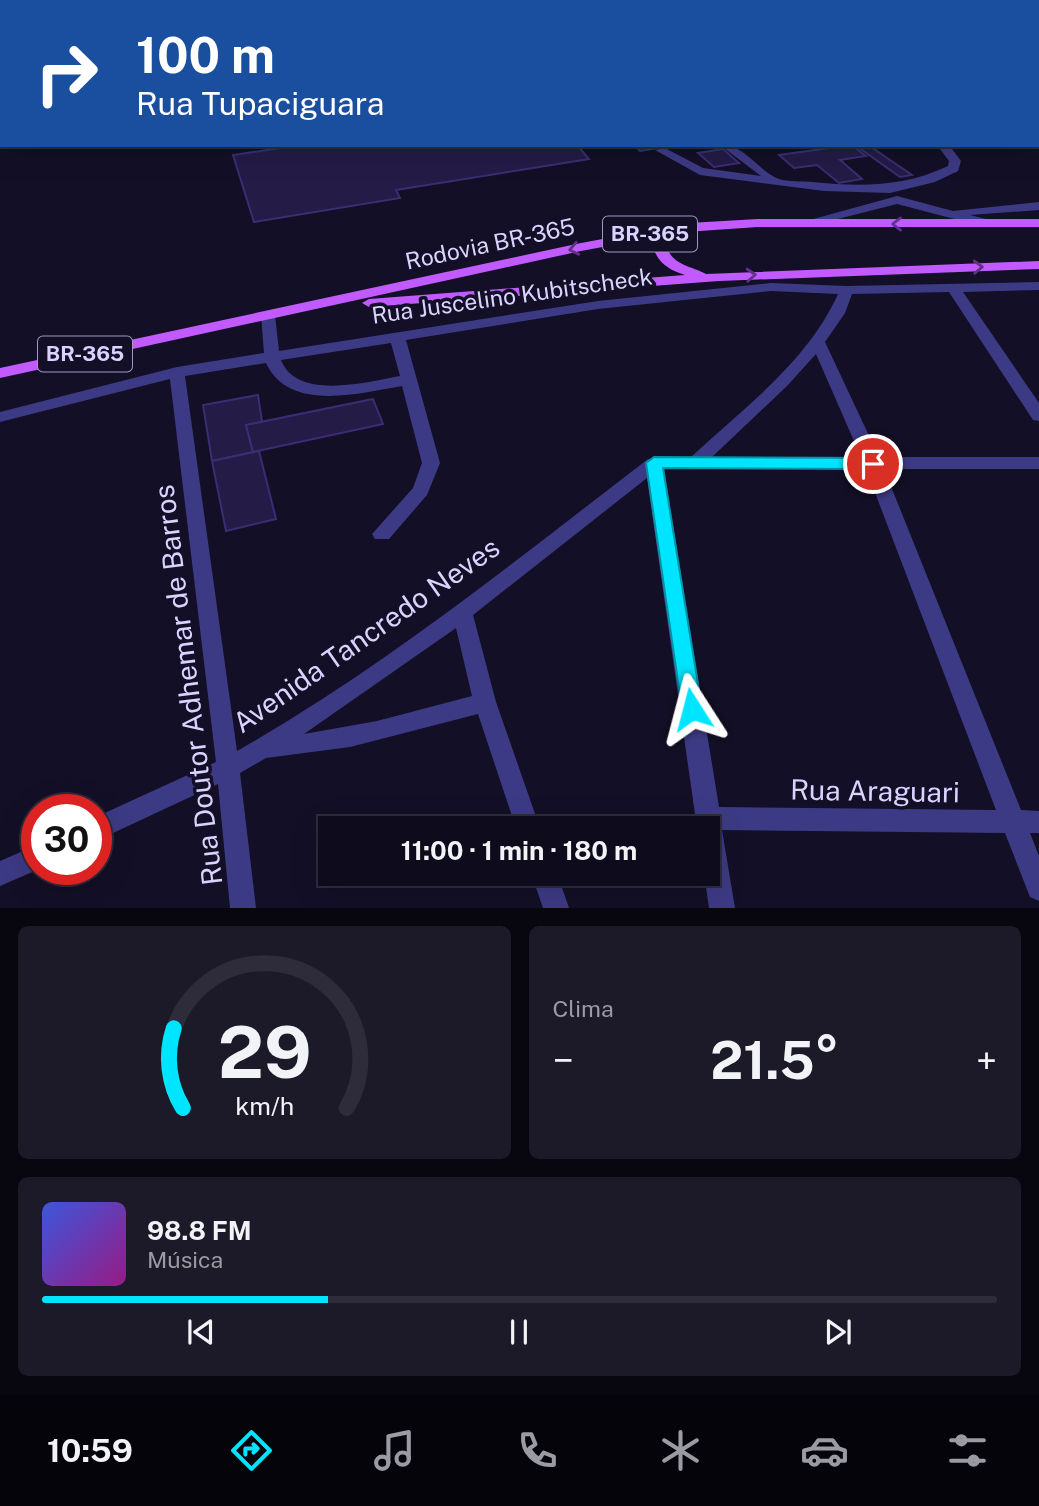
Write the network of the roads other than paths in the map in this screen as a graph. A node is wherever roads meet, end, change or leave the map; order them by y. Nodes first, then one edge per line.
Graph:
1 (729, 147) edge
2 (945, 147) edge
3 (661, 150) dead end
4 (776, 182) junction
5 (894, 195) junction
6 (1039, 206) edge
7 (938, 213) junction
8 (806, 223) junction
9 (1039, 223) edge
10 (988, 224) junction
11 (689, 227) junction
12 (1039, 265) edge
13 (719, 277) junction
14 (1039, 286) edge
15 (954, 289) junction
16 (848, 290) junction
17 (268, 315) junction
18 (397, 335) junction
19 (817, 342) junction
20 (272, 356) junction
21 (177, 372) junction
22 (0, 373) edge
23 (409, 380) junction
24 (1039, 416) edge
25 (0, 417) edge
26 (654, 463) junction
27 (695, 463) junction
28 (1039, 463) edge
29 (873, 464) junction
30 (382, 534) dead end
31 (462, 612) junction
32 (485, 702) junction
33 (263, 748) junction
34 (228, 768) junction
35 (524, 816) edge
36 (709, 816) edge
37 (720, 818) edge
38 (112, 822) edge
39 (1039, 822) edge
40 (1013, 823) junction
41 (21, 864) edge
42 (0, 874) edge
43 (548, 886) edge
44 (719, 886) edge
45 (1039, 888) edge
46 (243, 908) edge
47 (556, 908) edge
48 (722, 908) edge

1 - 4 street
2 - 5 street
3 - 4 street
4 - 5 street
5 - 7 street
5 - 8 street
6 - 7 street
7 - 10 street
10 -> 8 main road, Rodovia BR-365 / BR-365
8 - 11 main road, Rodovia BR-365 / BR-365
9 - 10 main road, Rodovia BR-365 / BR-365
11 - 13 main road, BR-365
11 -> 17 main road, Rodovia BR-365 / BR-365
13 -> 12 main road, BR-365
13 - 17 main road, BR-365
14 - 15 street, Rua Juscelino Kubitscheck
15 - 16 street, Rua Juscelino Kubitscheck
15 - 24 street
16 - 18 street, Rua Juscelino Kubitscheck
16 - 19 street
17 - 20 street
17 - 22 main road, Rodovia BR-365 / BR-365
18 - 20 street, Rua Juscelino Kubitscheck
18 - 23 street
19 - 27 street
19 - 29 street
20 - 21 street, Rua Juscelino Kubitscheck
20 - 23 street
21 - 25 street, Rua Juscelino Kubitscheck
21 - 34 street, Rua Doutor Adhemar de Barros
23 - 30 street
26 - 27 street
26 - 31 street, Avenida Tancredo Neves
26 - 36 street
27 - 29 street
28 - 29 street
29 - 40 street
31 - 32 street
31 - 33 street, Avenida Tancredo Neves
32 - 33 street
32 - 35 street
33 - 34 street, Avenida Tancredo Neves
34 - 38 street, Avenida Tancredo Neves
34 - 46 street, Rua Doutor Adhemar de Barros
37 - 40 street, Rua Araguari
39 - 40 street, Rua Araguari
40 - 45 street
41 - 42 street
43 - 47 street
44 - 48 street

